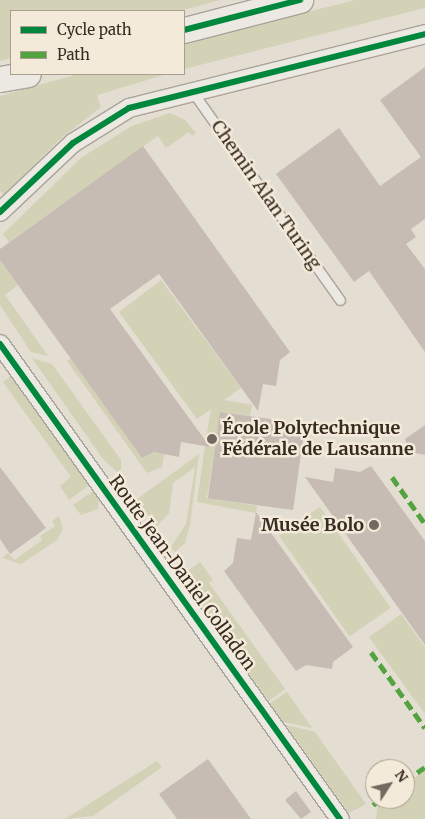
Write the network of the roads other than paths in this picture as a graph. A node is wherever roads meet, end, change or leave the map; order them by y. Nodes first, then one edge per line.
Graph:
1 (300, 0) edge
2 (185, 30) edge
3 (425, 34) edge
4 (192, 90) junction
5 (0, 212) edge
6 (340, 300) dead end
7 (0, 344) edge
8 (340, 819) edge

1 - 2 main road
3 - 4 street
4 - 5 street
4 - 6 lane, Chemin Alan Turing
7 - 8 street, Route Jean-Daniel Colladon

